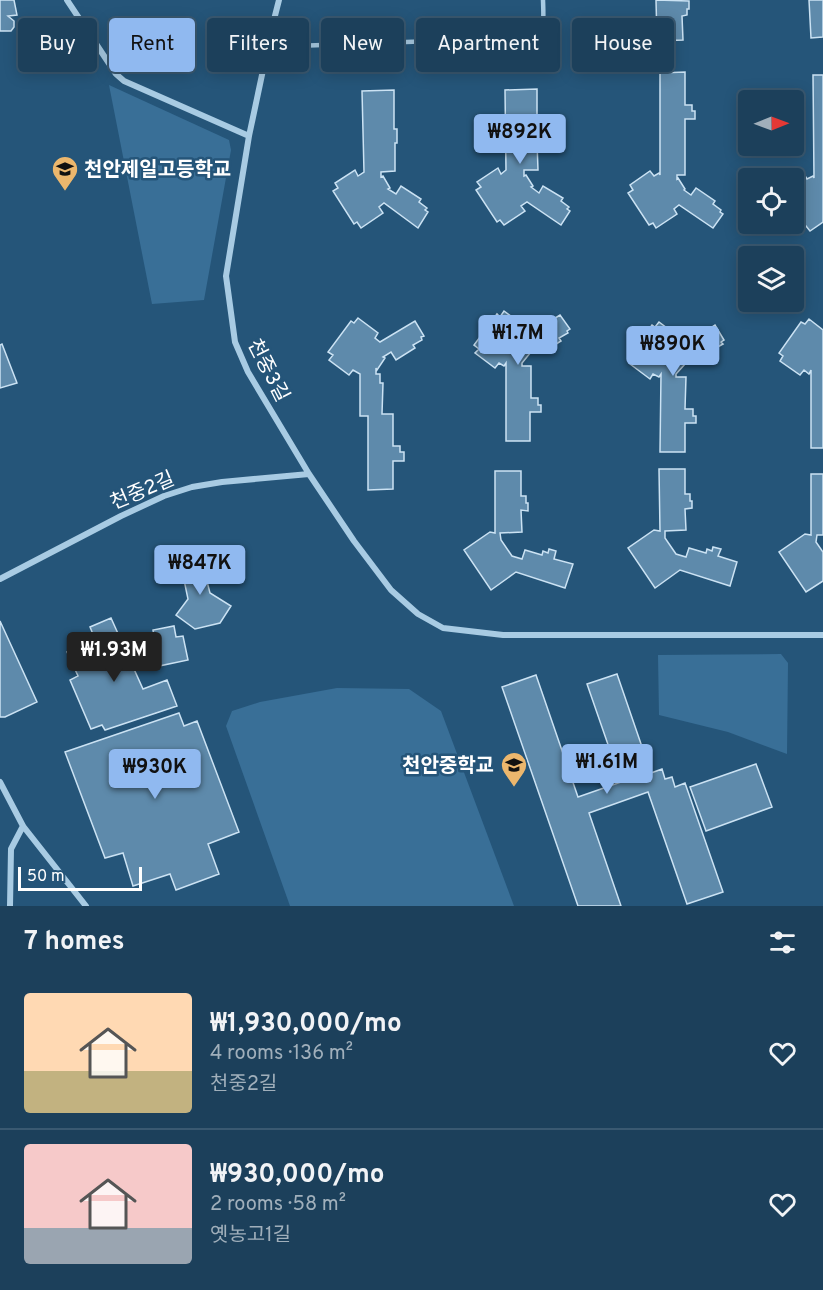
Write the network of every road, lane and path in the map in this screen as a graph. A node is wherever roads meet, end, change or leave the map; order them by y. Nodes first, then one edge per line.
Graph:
1 (67, 0) edge
2 (279, 0) edge
3 (543, 0) edge
4 (274, 18) edge
5 (309, 45) edge
6 (263, 72) edge
7 (249, 136) junction
8 (309, 474) junction
9 (0, 579) edge
10 (823, 635) edge
11 (0, 782) edge
12 (23, 826) junction
13 (10, 906) edge
14 (86, 906) edge

1 - 7 street
2 - 4 street, 천중3길
3 - 5 lane
6 - 7 street, 천중3길
7 - 8 street, 천중3길
8 - 9 street, 천중2길
8 - 10 street, 천중3길
11 - 12 street
12 - 13 street
12 - 14 street

